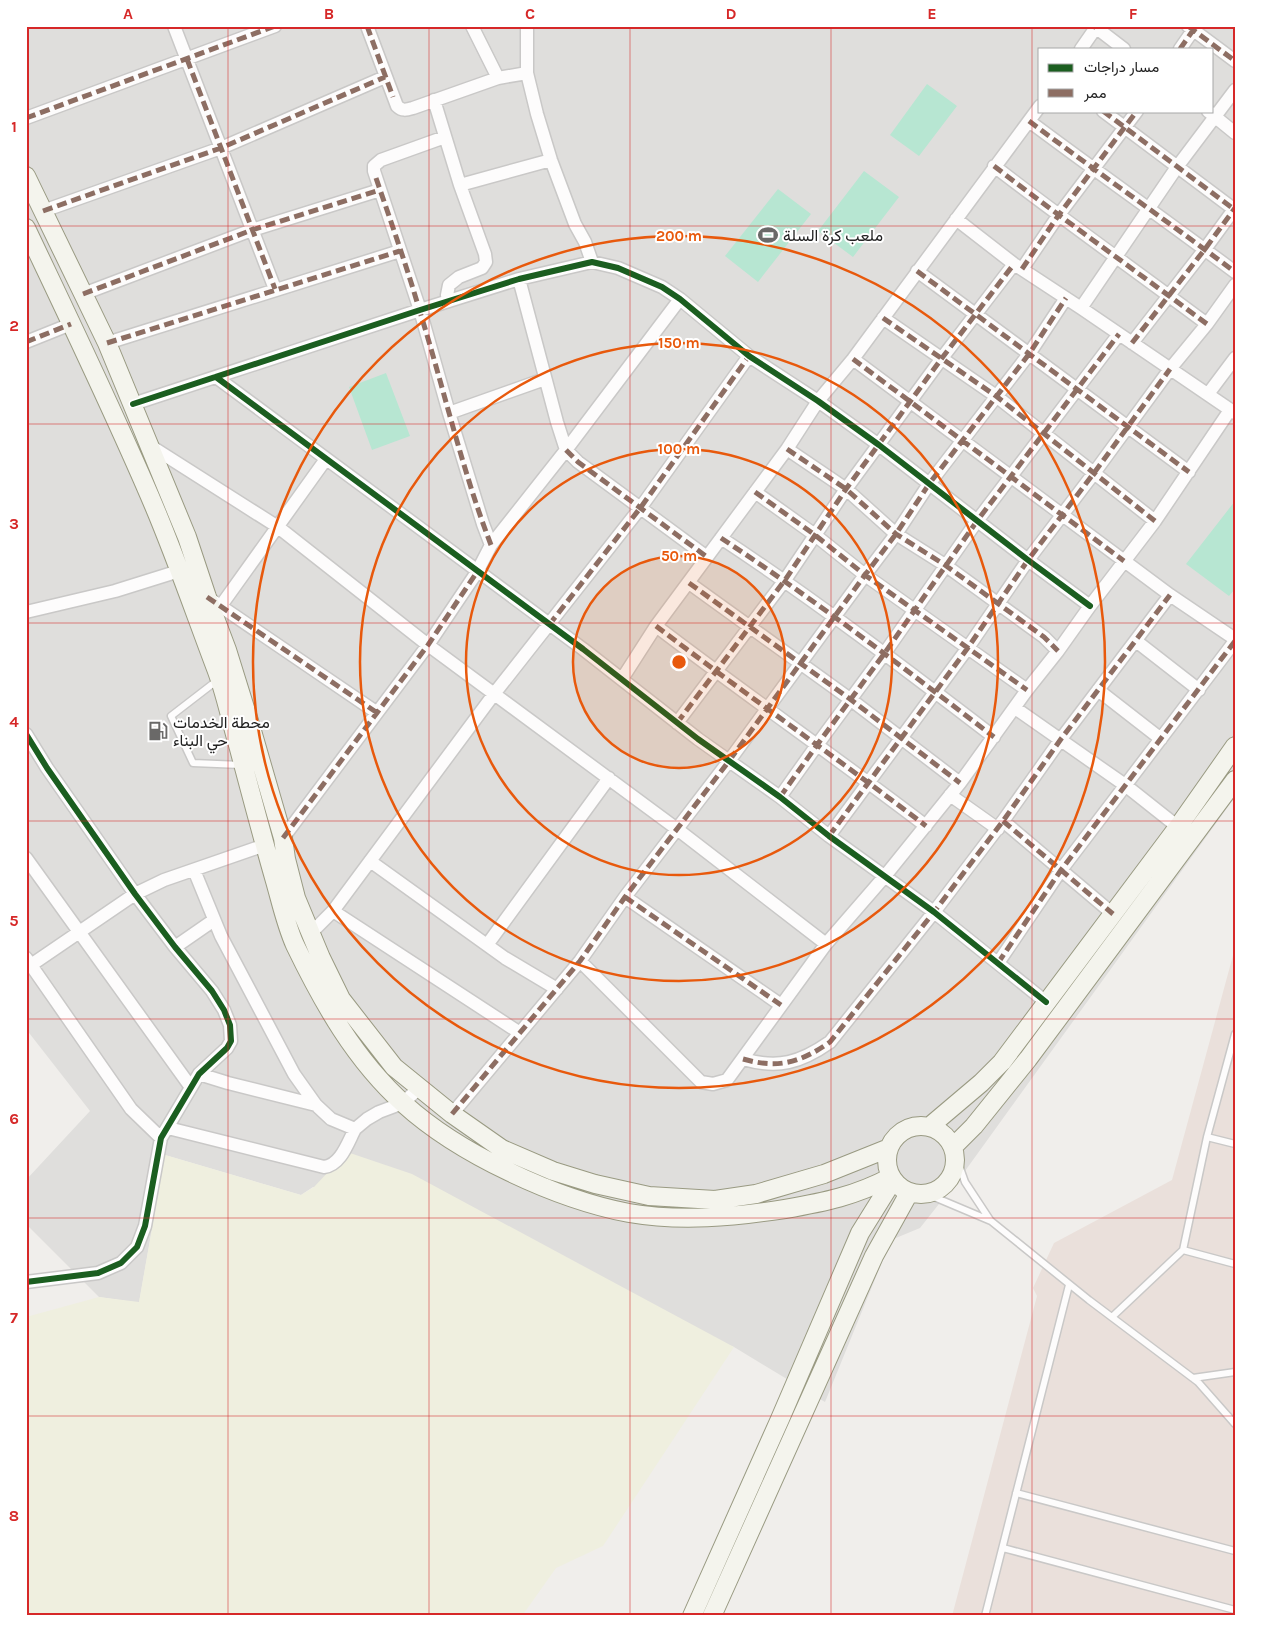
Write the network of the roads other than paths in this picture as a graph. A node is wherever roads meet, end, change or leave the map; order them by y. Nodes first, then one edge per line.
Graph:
1 (174, 26) edge
2 (274, 26) edge
3 (367, 26) edge
4 (472, 26) edge
5 (527, 26) edge
6 (1095, 27) edge
7 (1192, 28) edge
8 (1082, 48) edge
9 (1123, 48) edge
10 (1181, 48) edge
11 (187, 59) junction
12 (1235, 61) edge
13 (526, 73) junction
14 (385, 77) junction
15 (498, 78) junction
16 (1235, 90) edge
17 (434, 100) junction
18 (1038, 109) edge
19 (1214, 111) edge
20 (1104, 112) edge
21 (1135, 112) edge
22 (1211, 114) edge
23 (26, 118) edge
24 (1029, 121) junction
25 (1124, 128) junction
26 (1235, 133) edge
27 (445, 136) junction
28 (221, 148) junction
29 (551, 160) junction
30 (994, 166) junction
31 (1177, 167) junction
32 (1093, 169) junction
33 (26, 176) edge
34 (460, 185) junction
35 (380, 190) junction
36 (1149, 207) junction
37 (1234, 209) edge
38 (43, 211) junction
39 (1058, 216) junction
40 (956, 219) junction
41 (26, 228) edge
42 (252, 230) junction
43 (30, 248) edge
44 (1205, 249) junction
45 (400, 251) junction
46 (1116, 256) junction
47 (592, 262) junction
48 (1018, 266) junction
49 (917, 272) junction
50 (1235, 272) edge
51 (519, 279) junction
52 (1235, 285) edge
53 (275, 289) junction
54 (83, 294) junction
55 (1168, 296) junction
56 (1066, 298) junction
57 (680, 299) junction
58 (449, 301) junction
59 (1081, 308) junction
60 (420, 310) junction
61 (975, 313) junction
62 (883, 318) junction
63 (71, 324) junction
64 (1207, 324) junction
65 (1119, 334) junction
66 (26, 342) edge
67 (1132, 342) junction
68 (107, 343) junction
69 (1029, 354) junction
70 (749, 356) junction
71 (942, 358) junction
72 (1235, 358) edge
73 (853, 359) junction
74 (1170, 369) junction
75 (1231, 372) edge
76 (216, 376) junction
77 (545, 379) junction
78 (1077, 389) junction
79 (1208, 394) junction
80 (996, 396) junction
81 (818, 401) junction
82 (910, 402) junction
83 (133, 404) junction
84 (1232, 412) edge
85 (449, 413) junction
86 (1128, 428) junction
87 (1044, 432) junction
88 (962, 440) junction
89 (149, 445) junction
90 (878, 445) junction
91 (787, 449) junction
92 (566, 450) junction
93 (326, 459) junction
94 (1189, 472) junction
95 (1094, 473) junction
96 (1011, 476) junction
97 (929, 484) junction
98 (846, 489) junction
99 (755, 492) junction
100 (641, 507) junction
101 (1062, 515) junction
102 (977, 521) junction
103 (1155, 521) junction
104 (278, 527) junction
105 (896, 534) junction
106 (815, 535) junction
107 (721, 538) junction
108 (491, 545) junction
109 (707, 557) junction
110 (1028, 560) junction
111 (1124, 561) junction
112 (945, 565) junction
113 (179, 571) junction
114 (477, 572) junction
115 (865, 575) junction
116 (785, 580) junction
117 (689, 583) junction
118 (1170, 596) junction
119 (214, 602) junction
120 (999, 604) junction
121 (1090, 606) junction
122 (915, 611) junction
123 (26, 612) edge
124 (835, 616) junction
125 (549, 625) junction
126 (656, 626) junction
127 (750, 627) junction
128 (1235, 640) edge
129 (1136, 641) junction
130 (428, 645) junction
131 (967, 649) junction
132 (1058, 651) junction
133 (884, 654) junction
134 (800, 664) junction
135 (716, 672) junction
136 (220, 678) junction
137 (622, 679) junction
138 (1027, 690) junction
139 (1098, 690) junction
140 (1199, 690) junction
141 (934, 692) junction
142 (494, 694) junction
143 (850, 699) junction
144 (767, 708) junction
145 (1015, 708) junction
146 (376, 712) junction
147 (677, 723) junction
148 (994, 737) junction
149 (902, 738) junction
150 (1060, 739) junction
151 (1161, 739) junction
152 (28, 742) edge
153 (816, 745) junction
154 (1235, 746) edge
155 (729, 761) junction
156 (243, 765) junction
157 (608, 778) junction
158 (1235, 780) edge
159 (870, 783) junction
160 (960, 783) junction
161 (1125, 785) junction
162 (950, 795) junction
163 (780, 798) junction
164 (1000, 825) junction
165 (926, 826) junction
166 (1178, 827) junction
167 (677, 829) junction
168 (829, 836) junction
169 (283, 838) junction
170 (265, 845) junction
171 (26, 858) edge
172 (370, 861) junction
173 (194, 870) junction
174 (1061, 870) junction
175 (885, 876) junction
176 (135, 894) junction
177 (625, 897) junction
178 (333, 911) junction
179 (934, 912) junction
180 (1113, 914) junction
181 (214, 920) junction
182 (80, 931) junction
183 (310, 934) junction
184 (826, 944) junction
185 (487, 945) junction
186 (175, 947) junction
187 (580, 961) junction
188 (29, 962) edge
189 (998, 963) junction
190 (557, 989) junction
191 (1046, 1002) junction
192 (781, 1005) junction
193 (520, 1033) junction
194 (1235, 1034) edge
195 (742, 1059) junction
196 (199, 1074) junction
197 (190, 1086) junction
198 (419, 1088) junction
199 (403, 1103) junction
200 (316, 1105) junction
201 (452, 1114) junction
202 (929, 1127) junction
203 (355, 1129) junction
204 (165, 1133) junction
205 (1207, 1137) junction
206 (1235, 1144) edge
207 (889, 1148) junction
208 (953, 1149) junction
209 (892, 1179) junction
210 (910, 1193) junction
211 (928, 1194) junction
212 (991, 1221) junction
213 (1183, 1250) junction
214 (1235, 1264) edge
215 (26, 1282) edge
216 (1070, 1285) junction
217 (1112, 1317) junction
218 (1235, 1372) edge
219 (1193, 1378) junction
220 (1235, 1424) edge
221 (1016, 1494) junction
222 (1003, 1548) junction
223 (1235, 1551) edge
224 (1235, 1610) edge
225 (692, 1616) edge
226 (712, 1616) edge
227 (985, 1616) edge

1 - 11 street
2 - 11 street
3 - 14 street
4 - 15 street
5 - 13 street
6 - 8 street
6 - 9 street
7 - 10 street
7 - 12 street
11 - 23 street
11 - 28 street
13 - 15 street
13 - 29 street
14 - 17 street
14 - 28 street
15 - 17 street
16 - 19 street
17 - 27 street
18 - 24 street
20 - 25 street
21 - 25 street
22 - 26 street
22 - 31 street
24 - 30 street
24 - 32 street
25 - 31 street
25 - 32 street
27 - 34 street
27 - 35 street
28 - 38 street
28 - 42 street
29 - 34 street
29 - 47 street
30 - 39 street
30 - 40 street
31 - 36 street
31 - 37 street
32 - 36 street
32 - 39 street
33 - 38 main road
34 - 58 street
35 - 42 street
35 - 45 street
36 - 44 street
36 - 46 street
37 - 44 street
38 - 54 main road
39 - 46 street
39 - 48 street
40 - 48 street
40 - 49 street
41 - 43 main road
42 - 53 street
42 - 54 street
43 - 63 main road
44 - 50 street
44 - 55 street
45 - 53 street
45 - 60 street
46 - 55 street
46 - 59 street
47 - 51 street
47 - 57 street
48 - 56 street
48 - 61 street
49 - 61 street
49 - 62 street
51 - 58 street
51 - 77 street
52 - 64 street
53 - 68 street
54 - 68 main road
55 - 64 street
55 - 67 street
56 - 59 street
56 - 69 street
57 - 70 street
57 - 92 street
58 - 60 street
59 - 65 street
60 - 76 street
60 - 85 street
61 - 69 street
61 - 71 street
62 - 71 street
62 - 73 street
63 - 66 street
63 - 113 main road
64 - 74 street
65 - 67 street
65 - 78 street
67 - 74 street
68 - 83 main road
69 - 78 street
69 - 80 street
70 - 81 street
70 - 100 street
71 - 80 street
71 - 82 street
72 - 75 street
73 - 81 street
73 - 82 street
74 - 79 street
74 - 86 street
75 - 79 street
76 - 83 street
76 - 93 street
77 - 85 street
77 - 92 street
78 - 86 street
78 - 87 street
79 - 84 street
80 - 87 street
80 - 88 street
81 - 90 street
81 - 91 street
82 - 88 street
82 - 90 street
83 - 89 main road
84 - 94 street
85 - 108 street
86 - 94 street
86 - 95 street
87 - 95 street
87 - 96 street
88 - 96 street
88 - 97 street
89 - 104 street
89 - 119 main road
90 - 97 street
90 - 98 street
91 - 98 street
91 - 99 street
92 - 100 street
92 - 108 street
93 - 104 street
93 - 114 street
94 - 103 street
95 - 101 street
95 - 103 street
96 - 101 street
96 - 102 street
97 - 102 street
97 - 105 street
98 - 105 street
98 - 106 street
99 - 106 street
99 - 107 street
100 - 109 street
100 - 125 street
101 - 110 street
101 - 111 street
102 - 110 street
102 - 112 street
103 - 111 street
104 - 119 street
104 - 130 street
105 - 112 street
105 - 115 street
106 - 115 street
106 - 116 street
107 - 109 street
107 - 116 street
108 - 114 street
109 - 117 street
110 - 120 street
110 - 121 street
111 - 118 street
111 - 121 street
112 - 120 street
112 - 122 street
113 - 123 street
113 - 136 main road
114 - 125 street
114 - 130 street
115 - 122 street
115 - 124 street
116 - 124 street
116 - 127 street
117 - 126 street
117 - 127 street
118 - 128 street
118 - 129 street
119 - 146 street
119 - 169 main road
120 - 131 street
120 - 132 street
121 - 132 street
122 - 131 street
122 - 133 street
124 - 133 street
124 - 134 street
125 - 137 street
125 - 142 street
126 - 135 street
126 - 137 street
127 - 134 street
127 - 135 street
128 - 140 street
129 - 139 street
129 - 140 street
130 - 142 street
130 - 146 street
131 - 138 street
131 - 141 street
132 - 138 street
133 - 141 street
133 - 143 street
134 - 143 street
134 - 144 street
135 - 144 street
135 - 147 street
136 - 156 main road
136 - 156 lane
137 - 147 street
138 - 145 street
139 - 150 street
139 - 151 street
140 - 151 street
141 - 148 street
141 - 149 street
142 - 157 street
142 - 172 street
143 - 149 street
143 - 153 street
144 - 153 street
144 - 155 street
145 - 148 street
145 - 150 street
146 - 169 street
147 - 155 street
148 - 160 street
149 - 159 street
149 - 160 street
150 - 161 street
150 - 164 street
151 - 161 street
152 - 176 street
153 - 159 street
153 - 163 street
154 - 166 main road
155 - 163 street
155 - 167 street
156 - 170 main road
157 - 167 street
157 - 185 street
158 - 208 main road
159 - 165 street
159 - 168 street
160 - 162 street
161 - 166 street
161 - 174 street
162 - 164 street
162 - 165 street
163 - 168 street
164 - 174 street
164 - 179 street
165 - 175 street
166 - 180 main road
167 - 177 street
167 - 184 street
168 - 175 street
169 - 183 main road
170 - 173 street
170 - 199 main road
171 - 182 street
172 - 178 street
172 - 185 street
173 - 176 street
173 - 181 street
174 - 180 street
174 - 189 street
175 - 179 street
175 - 184 street
176 - 182 street
176 - 186 street
177 - 187 street
177 - 192 street
178 - 183 street
178 - 193 street
179 - 189 street
179 - 195 street
180 - 191 main road
181 - 186 street
181 - 200 street
182 - 188 street
182 - 197 street
183 - 198 main road
184 - 192 street
185 - 190 street
186 - 196 street
187 - 190 street
187 - 195 street
188 - 204 street
189 - 191 street
190 - 193 street
191 - 202 main road
192 - 195 street
193 - 201 street
194 - 205 lane
196 - 197 street
196 - 200 street
197 - 204 street
198 - 199 street
198 - 201 main road
199 - 203 street
199 - 209 main road
200 - 203 street
201 - 207 main road
202 - 207 main road
202 - 208 main road
203 - 204 street
204 - 215 street
205 - 206 lane
205 - 213 lane
207 - 209 main road
208 - 211 main road
208 - 212 lane
209 - 210 main road
209 - 225 main road
210 - 211 main road
210 - 226 main road
211 - 212 lane
212 - 216 lane
213 - 214 lane
213 - 217 lane
216 - 217 lane
216 - 221 lane
217 - 219 lane
218 - 219 lane
219 - 220 lane
221 - 222 lane
221 - 223 lane
222 - 224 lane
222 - 227 lane

